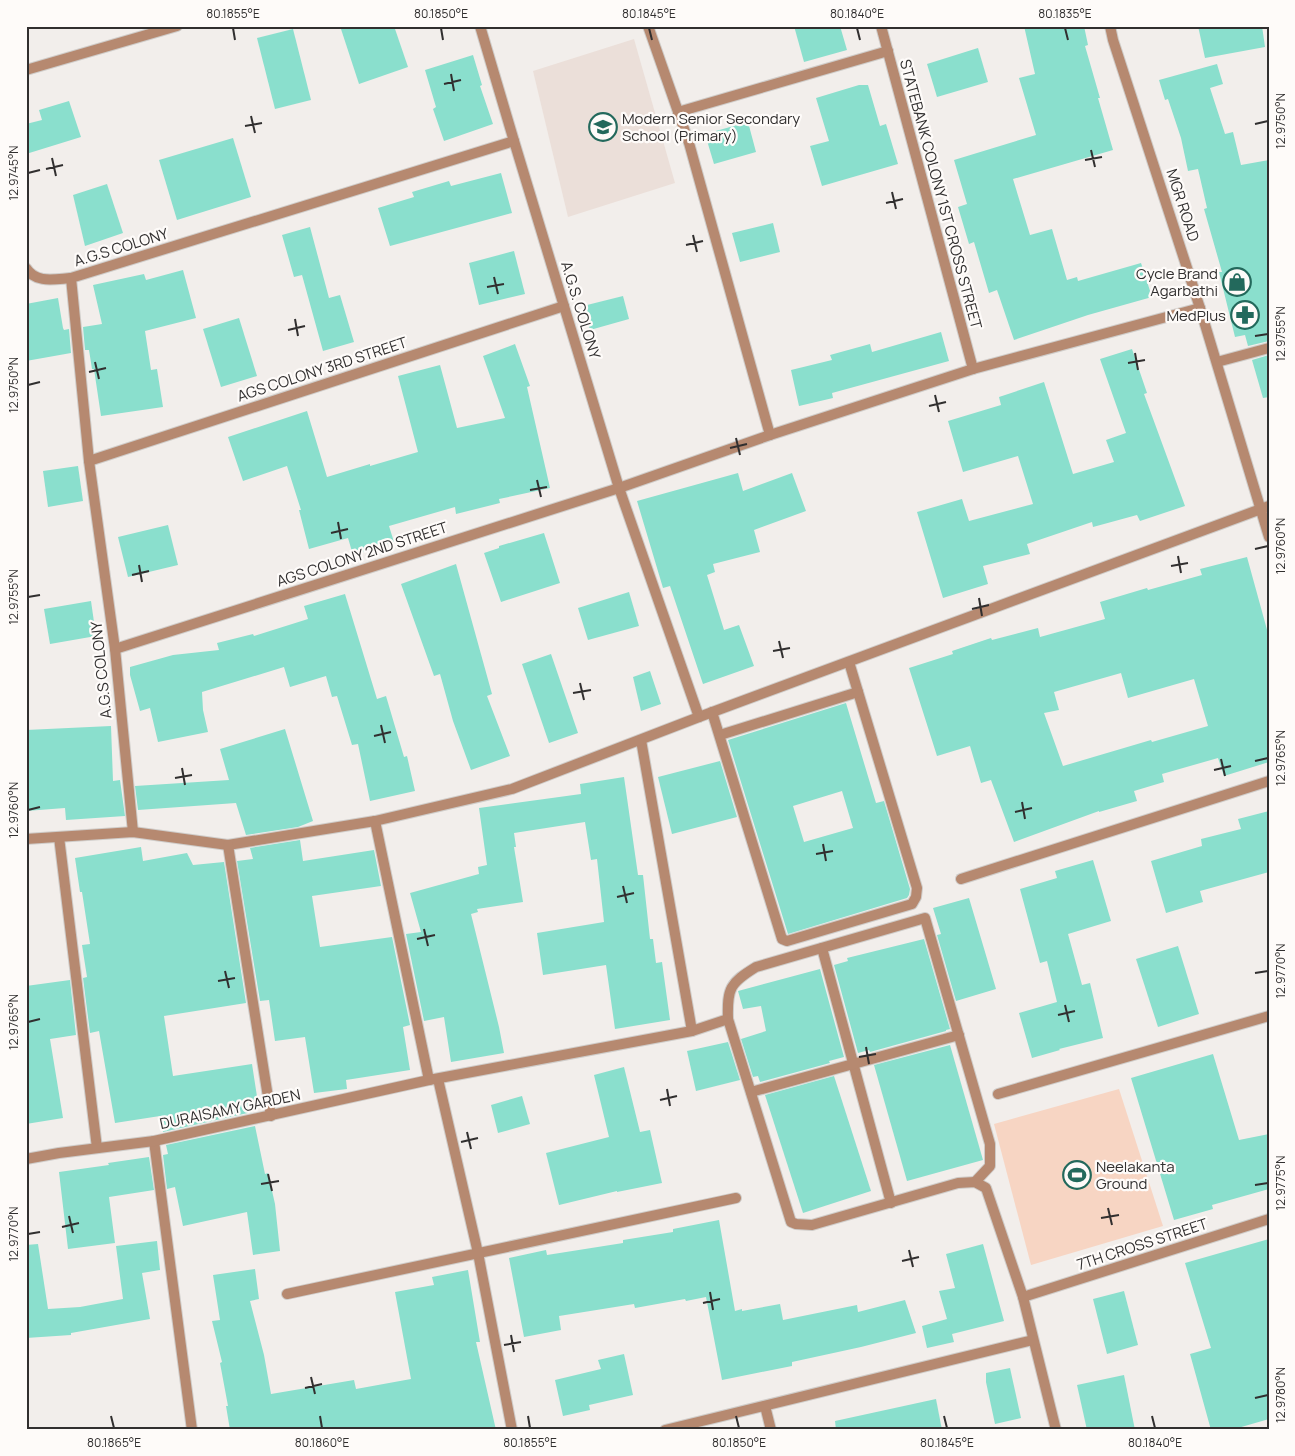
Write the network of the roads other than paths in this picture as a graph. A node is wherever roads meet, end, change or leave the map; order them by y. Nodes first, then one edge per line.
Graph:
1 (177, 26) edge
2 (480, 26) edge
3 (648, 26) edge
4 (881, 26) edge
5 (1110, 26) edge
6 (888, 50) junction
7 (26, 70) edge
8 (678, 112) junction
9 (514, 141) junction
10 (26, 268) edge
11 (71, 278) junction
12 (564, 306) junction
13 (1200, 308) junction
14 (1269, 348) edge
15 (1216, 362) junction
16 (973, 369) junction
17 (770, 435) junction
18 (89, 461) junction
19 (619, 488) junction
20 (1264, 507) edge
21 (1269, 537) edge
22 (115, 649) junction
23 (849, 662) junction
24 (858, 692) junction
25 (712, 712) junction
26 (699, 717) junction
27 (720, 735) junction
28 (642, 740) junction
29 (1269, 781) edge
30 (375, 821) junction
31 (133, 832) junction
32 (59, 837) junction
33 (26, 839) edge
34 (228, 845) junction
35 (961, 879) dead end
36 (822, 948) junction
37 (1269, 1016) edge
38 (728, 1018) junction
39 (692, 1031) junction
40 (959, 1035) junction
41 (854, 1064) junction
42 (434, 1080) junction
43 (751, 1092) junction
44 (998, 1094) dead end
45 (271, 1116) junction
46 (154, 1141) junction
47 (97, 1148) junction
48 (26, 1158) edge
49 (975, 1182) junction
50 (736, 1198) dead end
51 (890, 1203) junction
52 (1269, 1219) edge
53 (478, 1253) junction
54 (287, 1294) dead end
55 (1024, 1297) junction
56 (1033, 1340) junction
57 (765, 1406) junction
58 (192, 1430) edge
59 (512, 1430) edge
60 (665, 1430) edge
61 (771, 1430) edge
62 (1056, 1430) edge

1 - 7 street
2 - 9 street
3 - 8 street
4 - 6 street, STATEBANK COLONY 1ST CROSS STREET
5 - 13 street, MGR ROAD
6 - 8 street
6 - 16 street, STATEBANK COLONY 1ST CROSS STREET
8 - 17 street
9 - 11 street, A.G.S COLONY
9 - 12 street, A.G.S. COLONY
10 - 11 street
11 - 18 street, A.G.S COLONY
12 - 18 street, AGS COLONY 3RD STREET
12 - 19 street, A.G.S. COLONY
13 - 15 street, MGR ROAD
13 - 16 street, AGS COLONY 2ND STREET
14 - 15 street
15 - 20 street, MGR ROAD
16 - 17 street, AGS COLONY 2ND STREET
17 - 19 street, AGS COLONY 2ND STREET
18 - 22 street, A.G.S COLONY
19 - 22 street, AGS COLONY 2ND STREET
19 - 26 street, A.G.S. COLONY
20 - 21 street, MGR ROAD
20 - 23 street
22 - 31 street, A.G.S COLONY
23 - 24 street
23 - 25 street
24 - 27 street
24 - 27 street
25 - 26 street
25 - 27 street
26 - 28 street
28 - 30 street
28 - 39 street
29 - 35 street
30 - 34 street
30 - 42 street
31 - 32 street
31 - 34 street
32 - 33 street
32 - 47 street
34 - 45 street
36 - 38 street
36 - 40 street
36 - 41 street
37 - 44 street
38 - 39 street, DURAISAMY GARDEN
38 - 43 street
39 - 42 street, DURAISAMY GARDEN
40 - 41 street
40 - 49 street
41 - 43 street
41 - 51 street
42 - 45 street, DURAISAMY GARDEN
42 - 53 street
43 - 51 street
45 - 46 street, DURAISAMY GARDEN
46 - 47 street, DURAISAMY GARDEN
46 - 58 street
47 - 48 street, DURAISAMY GARDEN
49 - 51 street
49 - 55 street
50 - 53 street
52 - 55 street, 7TH CROSS STREET
53 - 54 street
53 - 59 street
55 - 56 street
56 - 57 street
56 - 62 street
57 - 60 street
57 - 61 street

